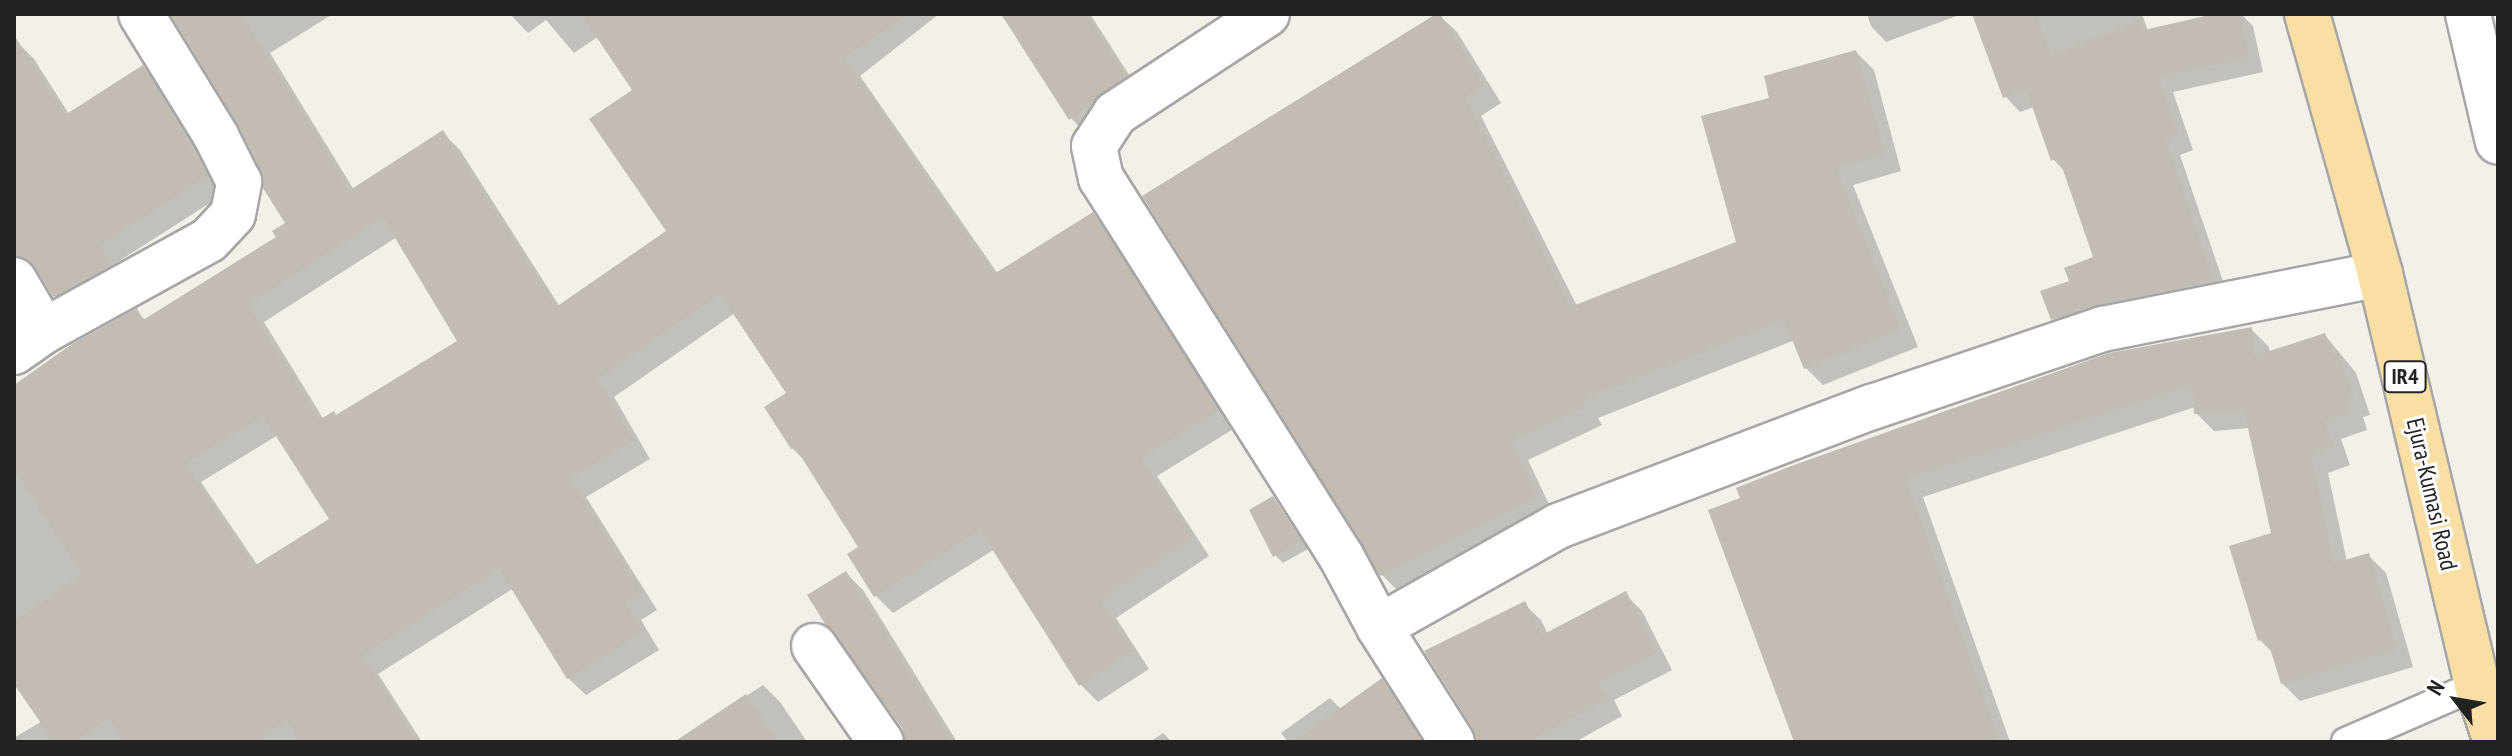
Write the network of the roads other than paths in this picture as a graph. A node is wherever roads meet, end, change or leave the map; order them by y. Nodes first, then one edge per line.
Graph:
1 (141, 14) edge
2 (1267, 14) edge
3 (2307, 14) edge
4 (2468, 14) edge
5 (2492, 88) edge
6 (2498, 142) edge
7 (2380, 274) junction
8 (14, 280) edge
9 (29, 341) edge
10 (1379, 627) junction
11 (814, 646) dead end
12 (2477, 685) junction
13 (881, 742) edge
14 (1452, 742) edge
15 (2346, 742) edge
16 (2496, 742) edge

1 - 9 street
2 - 10 street
3 - 7 main road, Ejura-Kumasi Road / IR4
4 - 5 street
5 - 6 street
7 - 10 street
7 - 12 main road, Ejura-Kumasi Road / IR4
8 - 9 street
10 - 14 street
11 - 13 street
12 - 15 lane
12 - 16 main road, Ejura-Kumasi Road / IR4

